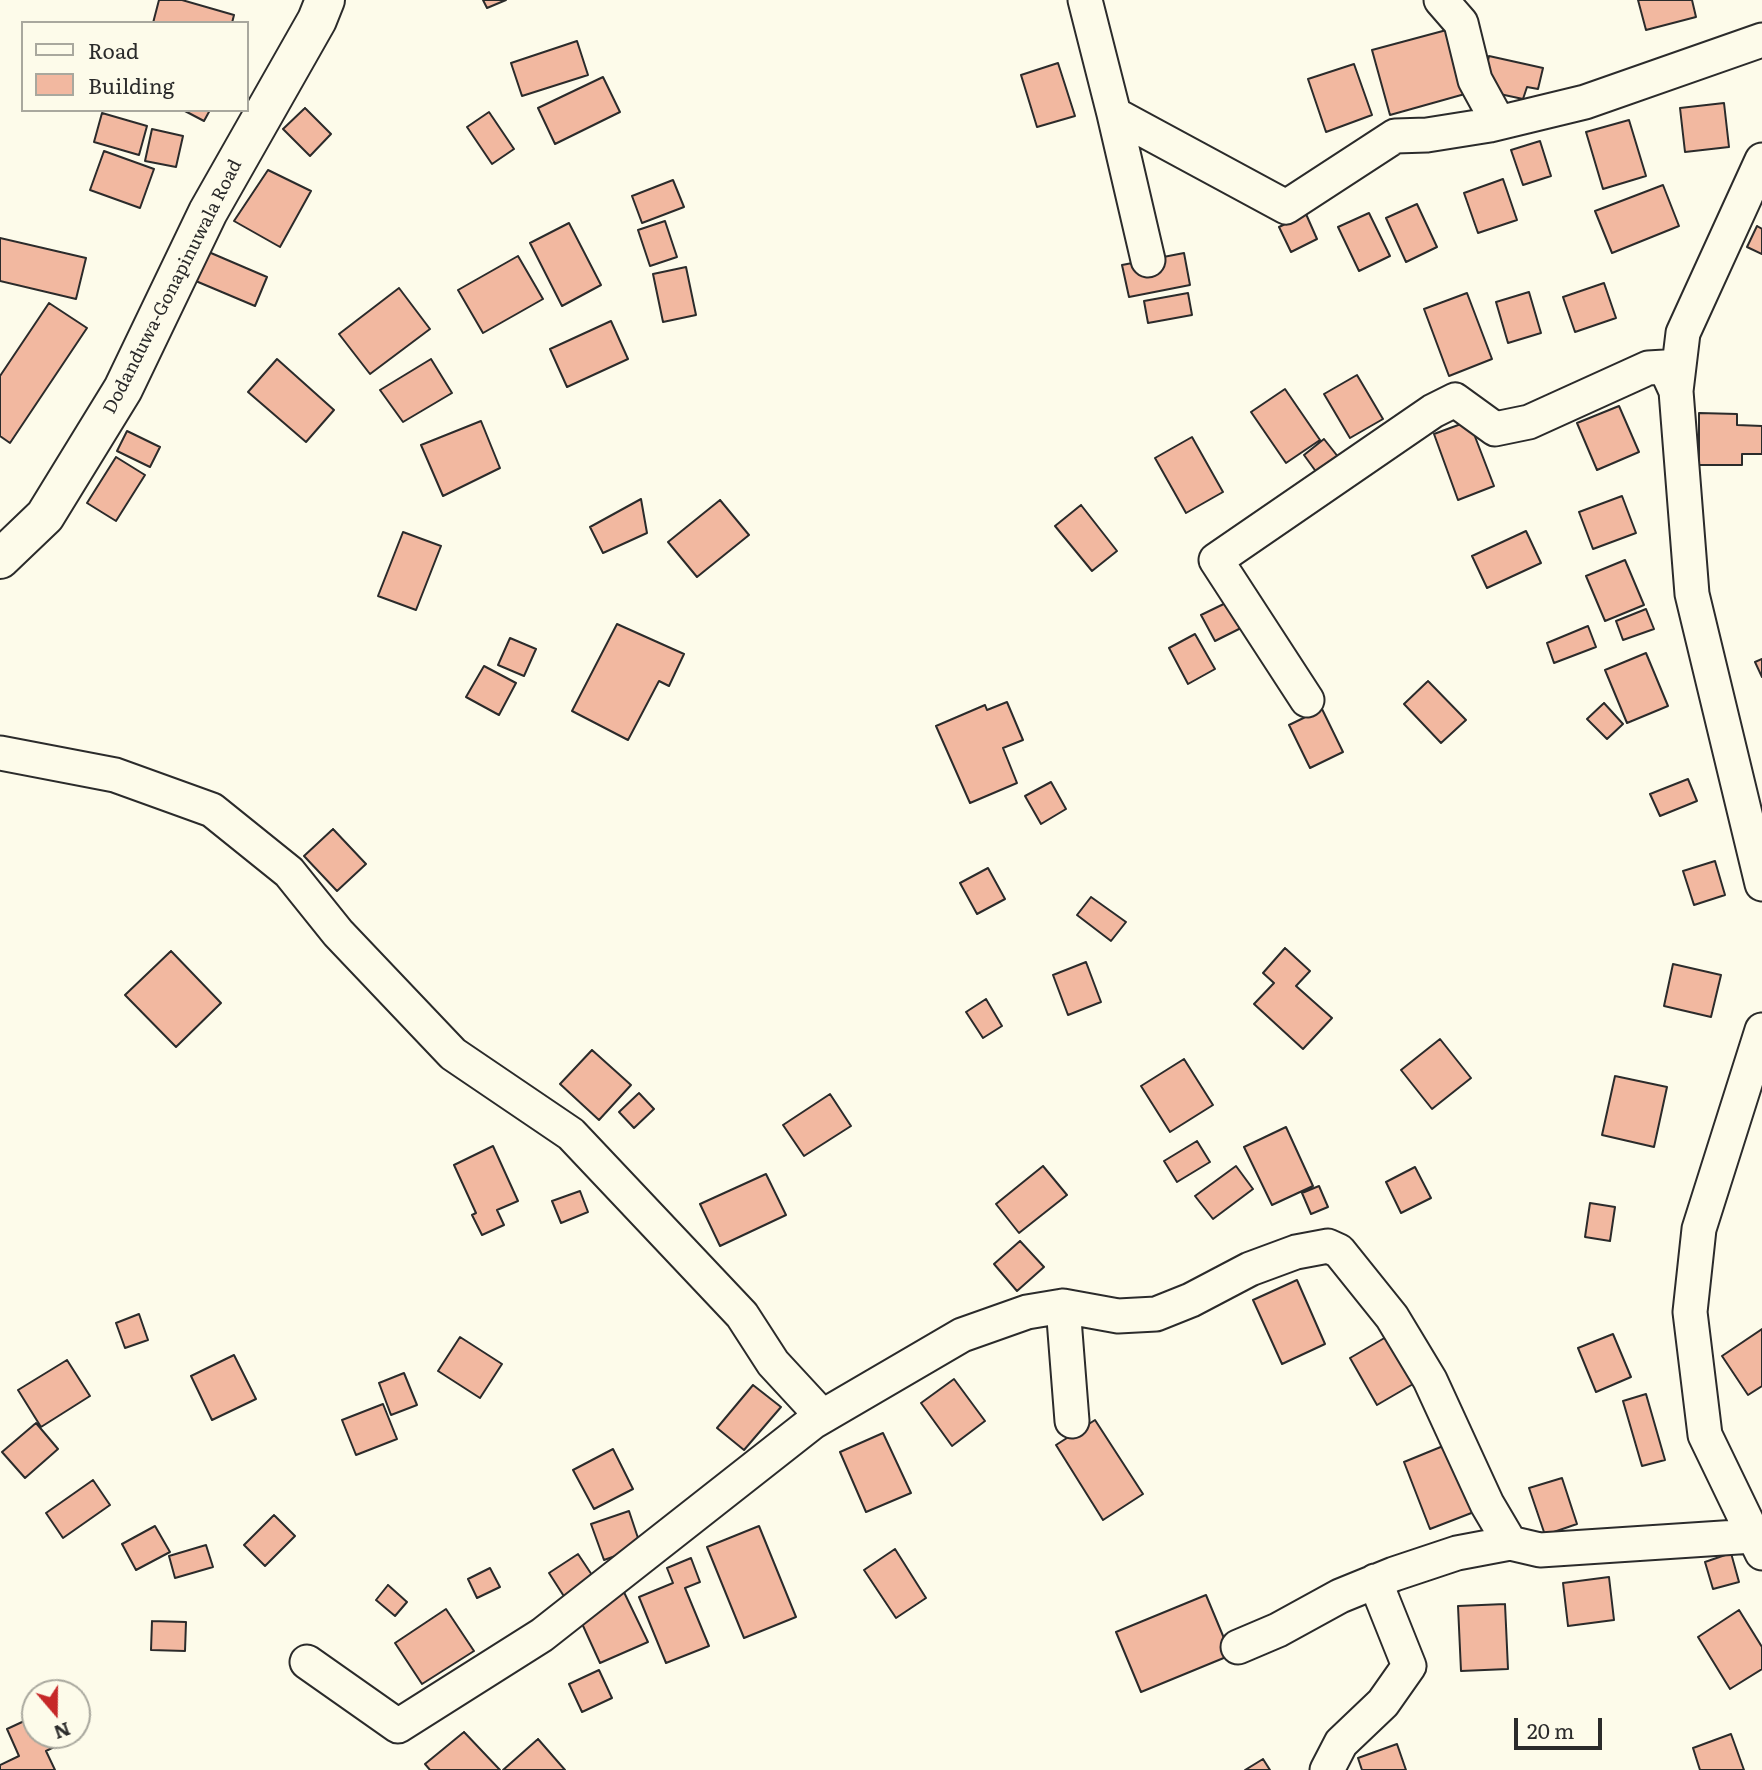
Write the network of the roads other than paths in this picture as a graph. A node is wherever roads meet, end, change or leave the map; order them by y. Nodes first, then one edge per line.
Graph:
1 (325, 0) edge
2 (1085, 0) edge
3 (1441, 0) edge
4 (1762, 40) edge
5 (1114, 114) junction
6 (1498, 122) junction
7 (1762, 160) edge
8 (1148, 260) dead end
9 (1676, 391) junction
10 (0, 559) edge
11 (1307, 700) dead end
12 (0, 753) edge
13 (1762, 884) edge
14 (1762, 1030) edge
15 (1063, 1307) junction
16 (822, 1416) junction
17 (1072, 1422) dead end
18 (1510, 1543) junction
19 (1758, 1545) edge
20 (1376, 1581) junction
21 (1238, 1647) dead end
22 (307, 1662) dead end
23 (1327, 1770) edge

1 - 10 main road, Dodanduwa-Gonapinuwala Road
2 - 5 street
3 - 6 street
4 - 6 street
5 - 6 street
5 - 8 street
7 - 9 street
9 - 11 street
9 - 13 street
12 - 16 street
14 - 19 street
15 - 16 street
15 - 17 street
15 - 18 street
16 - 22 street
18 - 19 street
18 - 20 street
20 - 21 street
20 - 23 street

